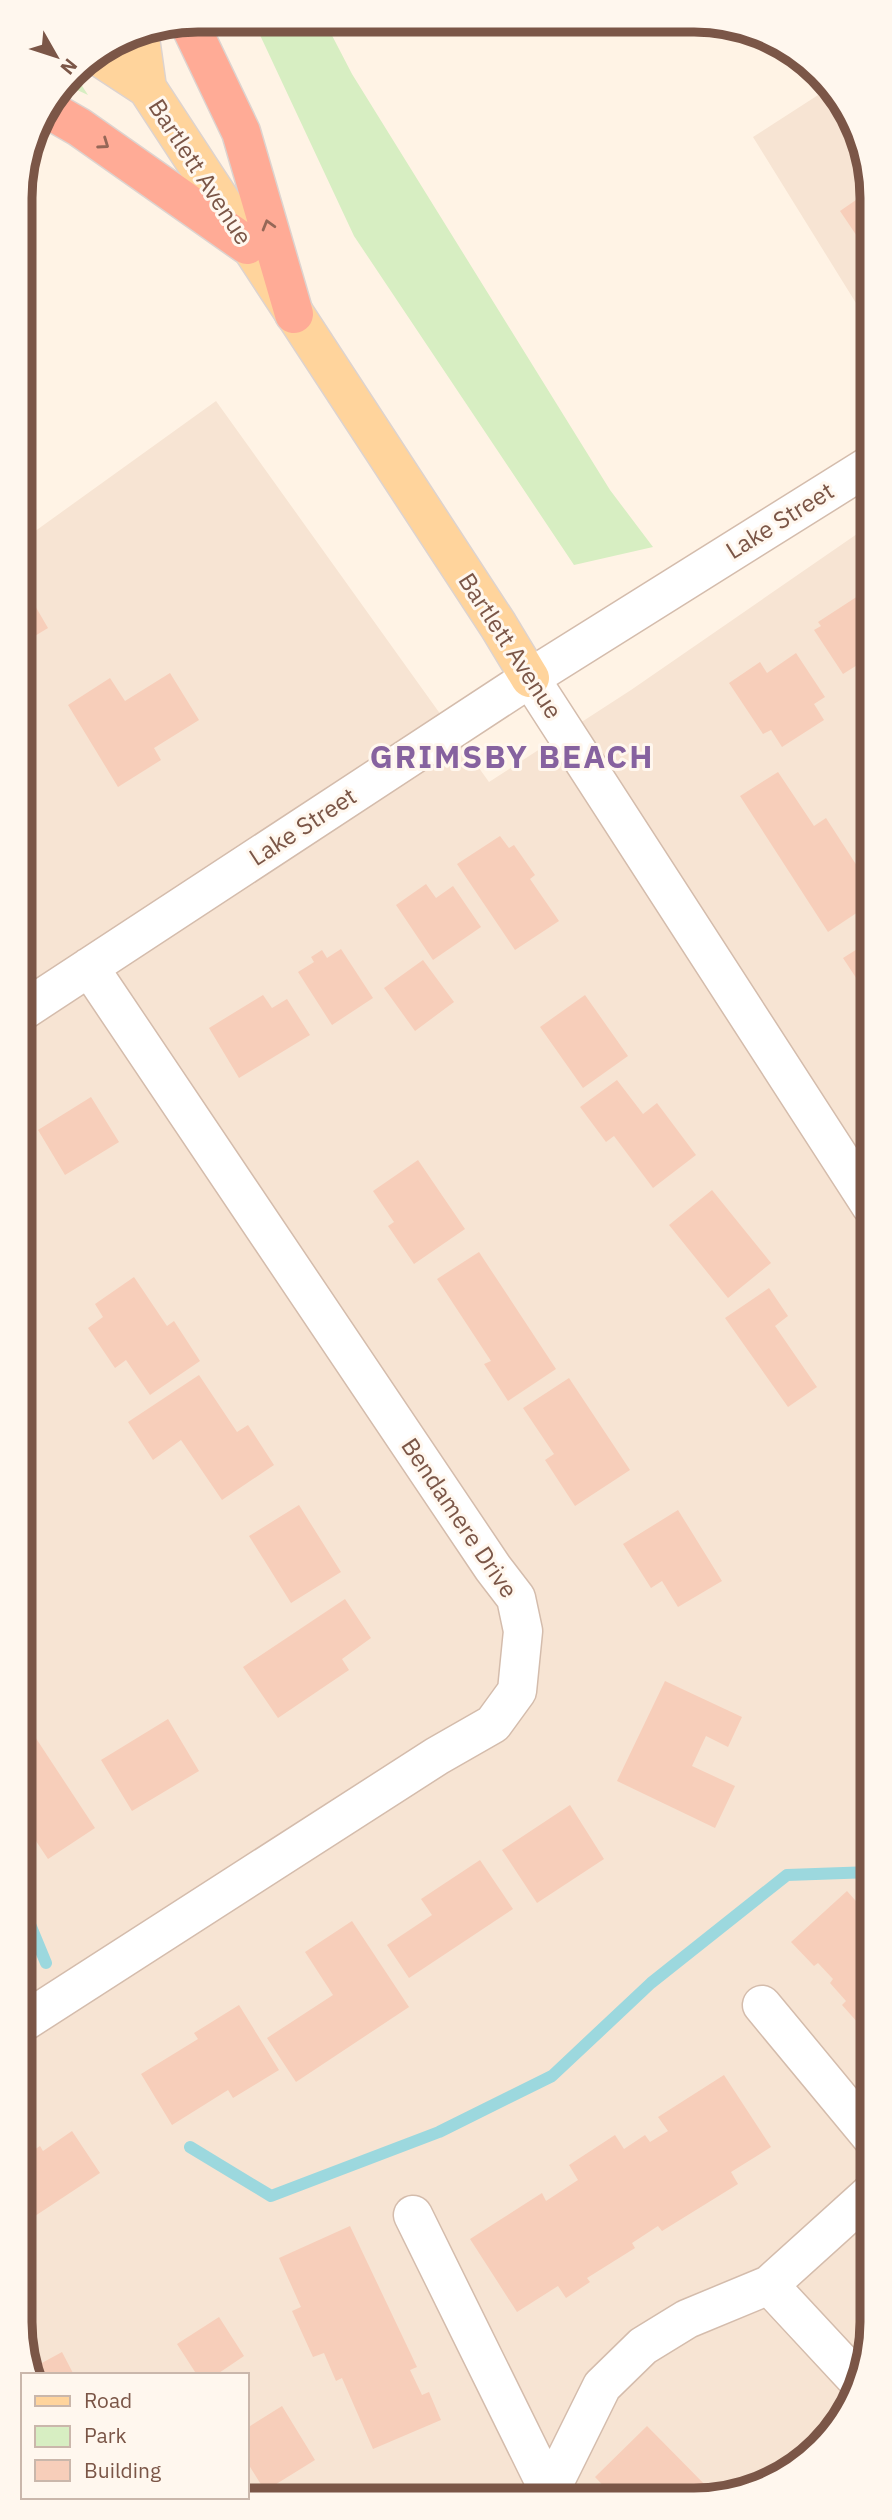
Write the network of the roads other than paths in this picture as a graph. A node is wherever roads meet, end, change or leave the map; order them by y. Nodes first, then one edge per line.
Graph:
1 (193, 32) edge
2 (140, 41) edge
3 (104, 60) edge
4 (147, 88) junction
5 (55, 113) edge
6 (247, 245) junction
7 (294, 314) junction
8 (860, 471) edge
9 (530, 678) junction
10 (89, 967) junction
11 (32, 1005) edge
12 (860, 1189) edge
13 (762, 2005) dead end
14 (32, 2017) edge
15 (860, 2123) edge
16 (860, 2203) edge
17 (413, 2215) dead end
18 (769, 2285) junction
19 (852, 2375) edge
20 (544, 2488) edge
21 (552, 2488) edge

7 -> 1 highway
2 - 4 main road, Bartlett Avenue
3 - 4 main road, Bartlett Avenue
4 - 6 main road, Bartlett Avenue
5 -> 6 highway
6 - 7 main road, Bartlett Avenue
7 - 9 main road, Bartlett Avenue
8 - 9 street, Lake Street
9 - 10 street, Lake Street
9 - 12 street, Bartlett Avenue
10 - 11 street, Lake Street
10 - 14 street, Bendamere Drive
13 - 15 street
16 - 18 street
17 - 20 street
18 - 19 street
18 - 21 street

